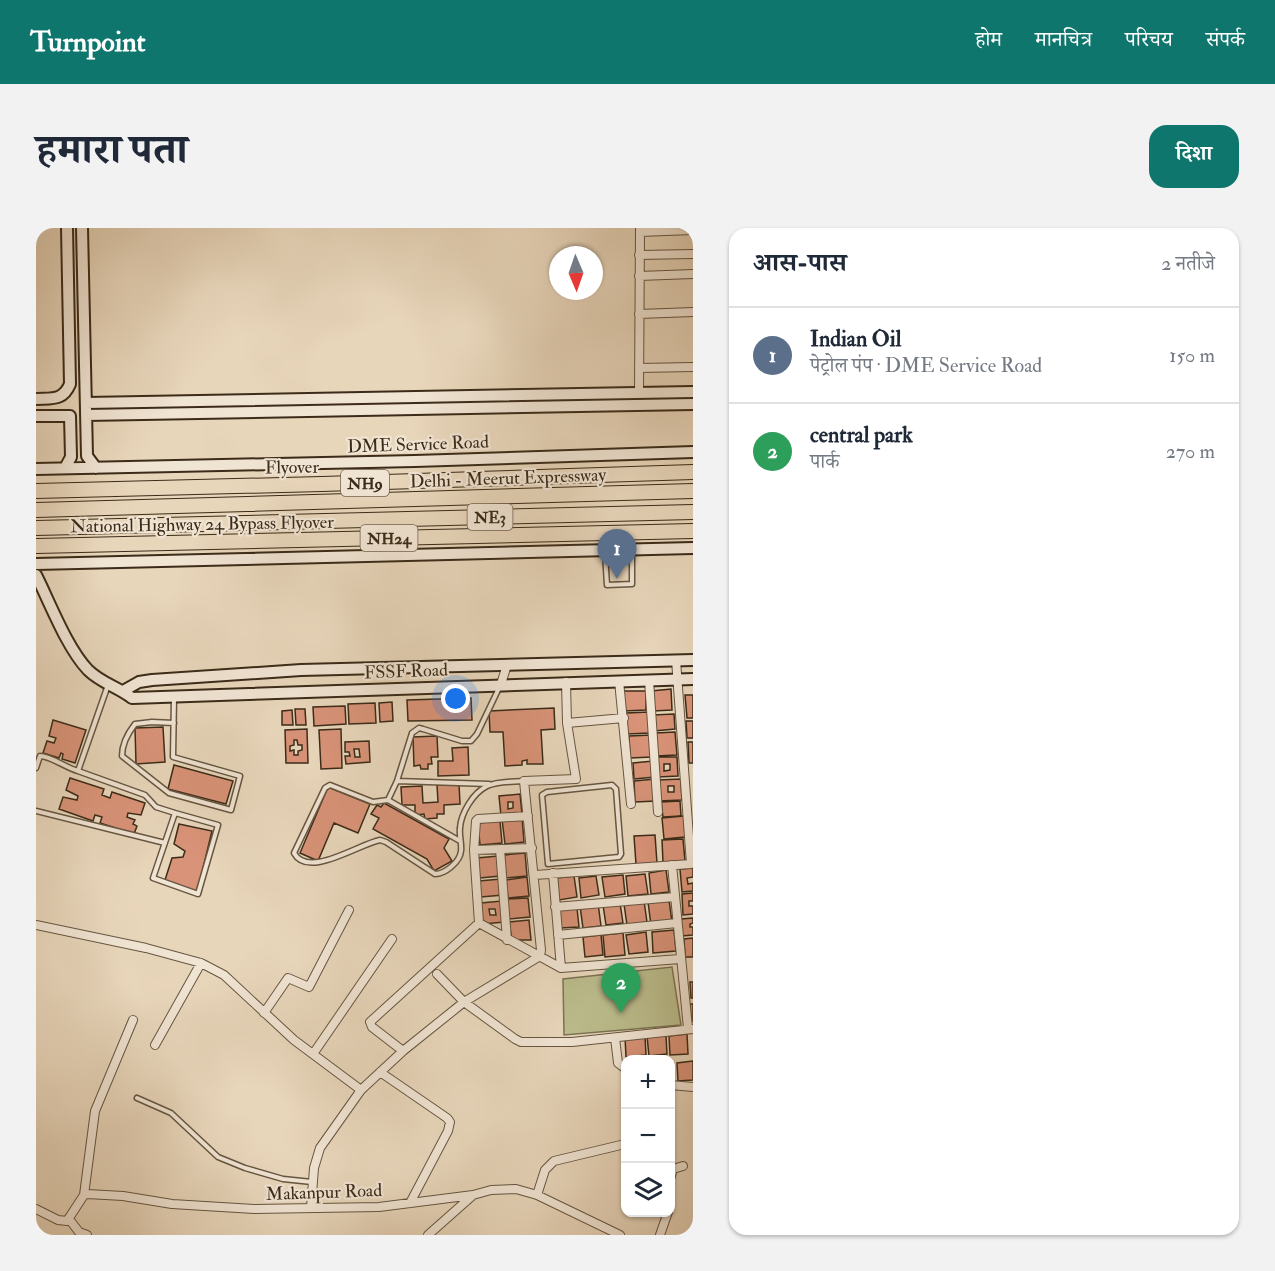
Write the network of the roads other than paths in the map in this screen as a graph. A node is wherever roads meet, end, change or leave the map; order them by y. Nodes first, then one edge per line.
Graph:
1 (67, 228) edge
2 (82, 228) edge
3 (639, 230) edge
4 (693, 230) edge
5 (693, 254) edge
6 (639, 255) junction
7 (693, 274) edge
8 (639, 276) junction
9 (693, 312) edge
10 (639, 314) junction
11 (639, 368) junction
12 (693, 368) edge
13 (693, 392) edge
14 (639, 393) junction
15 (594, 394) junction
16 (36, 399) edge
17 (231, 400) junction
18 (86, 403) junction
19 (693, 404) edge
20 (595, 406) junction
21 (232, 412) junction
22 (86, 415) junction
23 (36, 416) edge
24 (693, 452) edge
25 (65, 468) junction
26 (96, 468) junction
27 (36, 469) edge
28 (693, 472) edge
29 (36, 490) edge
30 (693, 491) edge
31 (36, 510) edge
32 (693, 512) edge
33 (36, 528) edge
34 (693, 531) edge
35 (36, 546) edge
36 (693, 548) edge
37 (605, 550) junction
38 (632, 550) junction
39 (36, 564) edge
40 (36, 575) edge
41 (676, 660) junction
42 (693, 660) edge
43 (507, 665) junction
44 (320, 669) junction
45 (677, 679) junction
46 (693, 679) edge
47 (649, 680) junction
48 (619, 681) junction
49 (566, 682) junction
50 (108, 684) junction
51 (501, 684) junction
52 (123, 691) junction
53 (319, 691) junction
54 (174, 696) junction
55 (624, 718) junction
56 (174, 723) junction
57 (567, 723) junction
58 (36, 768) edge
59 (78, 771) junction
60 (576, 779) junction
61 (397, 781) junction
62 (524, 781) junction
63 (689, 782) edge
64 (494, 784) junction
65 (577, 789) junction
66 (388, 800) junction
67 (631, 804) dead end
68 (690, 808) edge
69 (36, 811) edge
70 (658, 812) dead end
71 (176, 813) junction
72 (528, 816) junction
73 (691, 837) edge
74 (460, 841) junction
75 (165, 843) junction
76 (532, 848) junction
77 (500, 849) junction
78 (474, 850) junction
79 (692, 864) edge
80 (672, 865) junction
81 (553, 873) junction
82 (535, 875) junction
83 (675, 897) junction
84 (555, 907) junction
85 (350, 910) dead end
86 (479, 923) junction
87 (677, 923) junction
88 (36, 925) edge
89 (558, 935) junction
90 (392, 939) dead end
91 (507, 940) junction
92 (540, 956) junction
93 (680, 959) junction
94 (201, 963) junction
95 (561, 968) junction
96 (436, 974) dead end
97 (464, 1002) junction
98 (264, 1013) junction
99 (133, 1020) dead end
100 (691, 1028) edge
101 (615, 1038) junction
102 (155, 1045) dead end
103 (403, 1051) junction
104 (313, 1054) junction
105 (621, 1065) edge
106 (380, 1072) junction
107 (675, 1085) edge
108 (693, 1087) edge
109 (361, 1090) junction
110 (137, 1098) dead end
111 (621, 1145) edge
112 (683, 1166) dead end
113 (675, 1168) edge
114 (313, 1182) junction
115 (84, 1195) junction
116 (473, 1195) junction
117 (537, 1195) junction
118 (410, 1203) junction
119 (310, 1208) junction
120 (36, 1209) edge
121 (666, 1217) edge
122 (69, 1219) junction
123 (87, 1235) edge
124 (428, 1235) edge
125 (620, 1235) edge
126 (660, 1235) edge

1 - 16 street
2 - 18 street
3 - 4 street
3 - 6 street
5 - 6 street
6 - 8 street
7 - 8 street
8 - 10 street
9 - 10 street
10 - 11 street
11 - 12 street
11 - 14 street
13 - 14 street
14 - 15 street
15 - 17 street
15 - 20 street
17 - 18 street
17 - 21 street
18 - 22 street
19 - 20 street
20 - 21 street
21 - 22 street
22 - 26 street
23 - 25 street
24 - 26 street, DME Service Road
25 - 26 street, DME Service Road
25 - 27 street, DME Service Road
28 - 29 highway, Flyover / NH9
30 - 31 highway, Delhi - Meerut Expressway / NE3
32 - 33 highway, Delhi - Meerut Expressway / NE3
34 - 35 highway, National Highway 24 Bypass Flyover / NH24
36 - 38 street
37 - 38 street
37 - 38 lane
37 - 39 street
40 - 50 street, FSSF Road
41 - 42 street, FSSF Road
41 - 43 street, FSSF Road
41 - 45 street
43 - 44 street, FSSF Road
43 - 51 street
44 - 52 street, FSSF Road
44 - 53 street
45 - 46 street, FSSF Road
45 - 47 street, FSSF Road
45 - 63 street
47 - 48 street, FSSF Road
47 - 70 street
48 - 49 street, FSSF Road
48 - 55 street
49 - 51 street, FSSF Road
49 - 57 street
50 - 52 street, FSSF Road
50 - 59 lane
51 - 53 street, FSSF Road
51 - 61 lane
52 - 54 street, FSSF Road
53 - 54 street, FSSF Road
54 - 56 lane
55 - 57 street
55 - 67 street
56 - 56 lane
57 - 60 street
58 - 59 lane
59 - 71 lane
60 - 62 street
60 - 65 lane
61 - 64 lane
61 - 66 lane
62 - 64 lane
62 - 72 street
63 - 68 street
64 - 74 lane
65 - 65 lane
66 - 74 lane
66 - 74 lane
68 - 73 street
69 - 75 lane
71 - 75 lane
71 - 75 lane
72 - 76 street
72 - 78 street
73 - 79 street
76 - 77 street
76 - 82 street
77 - 78 street
77 - 91 street
78 - 86 street
79 - 80 street
80 - 81 street
80 - 83 street
81 - 82 street
81 - 84 street
82 - 92 street
83 - 84 street
83 - 87 street
84 - 89 street
85 - 98 street
86 - 91 street
86 - 103 street
87 - 89 street
87 - 93 street
88 - 94 street
89 - 95 street
90 - 104 street
91 - 92 street
92 - 95 street
92 - 97 street
93 - 95 street
93 - 100 street
94 - 98 street
94 - 102 street
96 - 97 street
97 - 101 street
97 - 103 street
98 - 104 street
99 - 115 street
100 - 101 street
101 - 105 street
103 - 106 street
104 - 109 street
106 - 109 street
106 - 118 street
107 - 108 street
109 - 114 street
110 - 114 lane
111 - 117 street
112 - 113 street
114 - 119 street
115 - 119 street, Makanpur Road
115 - 122 street
116 - 117 street, Makanpur Road
116 - 118 street, Makanpur Road
116 - 124 street
117 - 125 street, Makanpur Road
118 - 119 street, Makanpur Road
120 - 122 street
121 - 126 street
122 - 123 street

